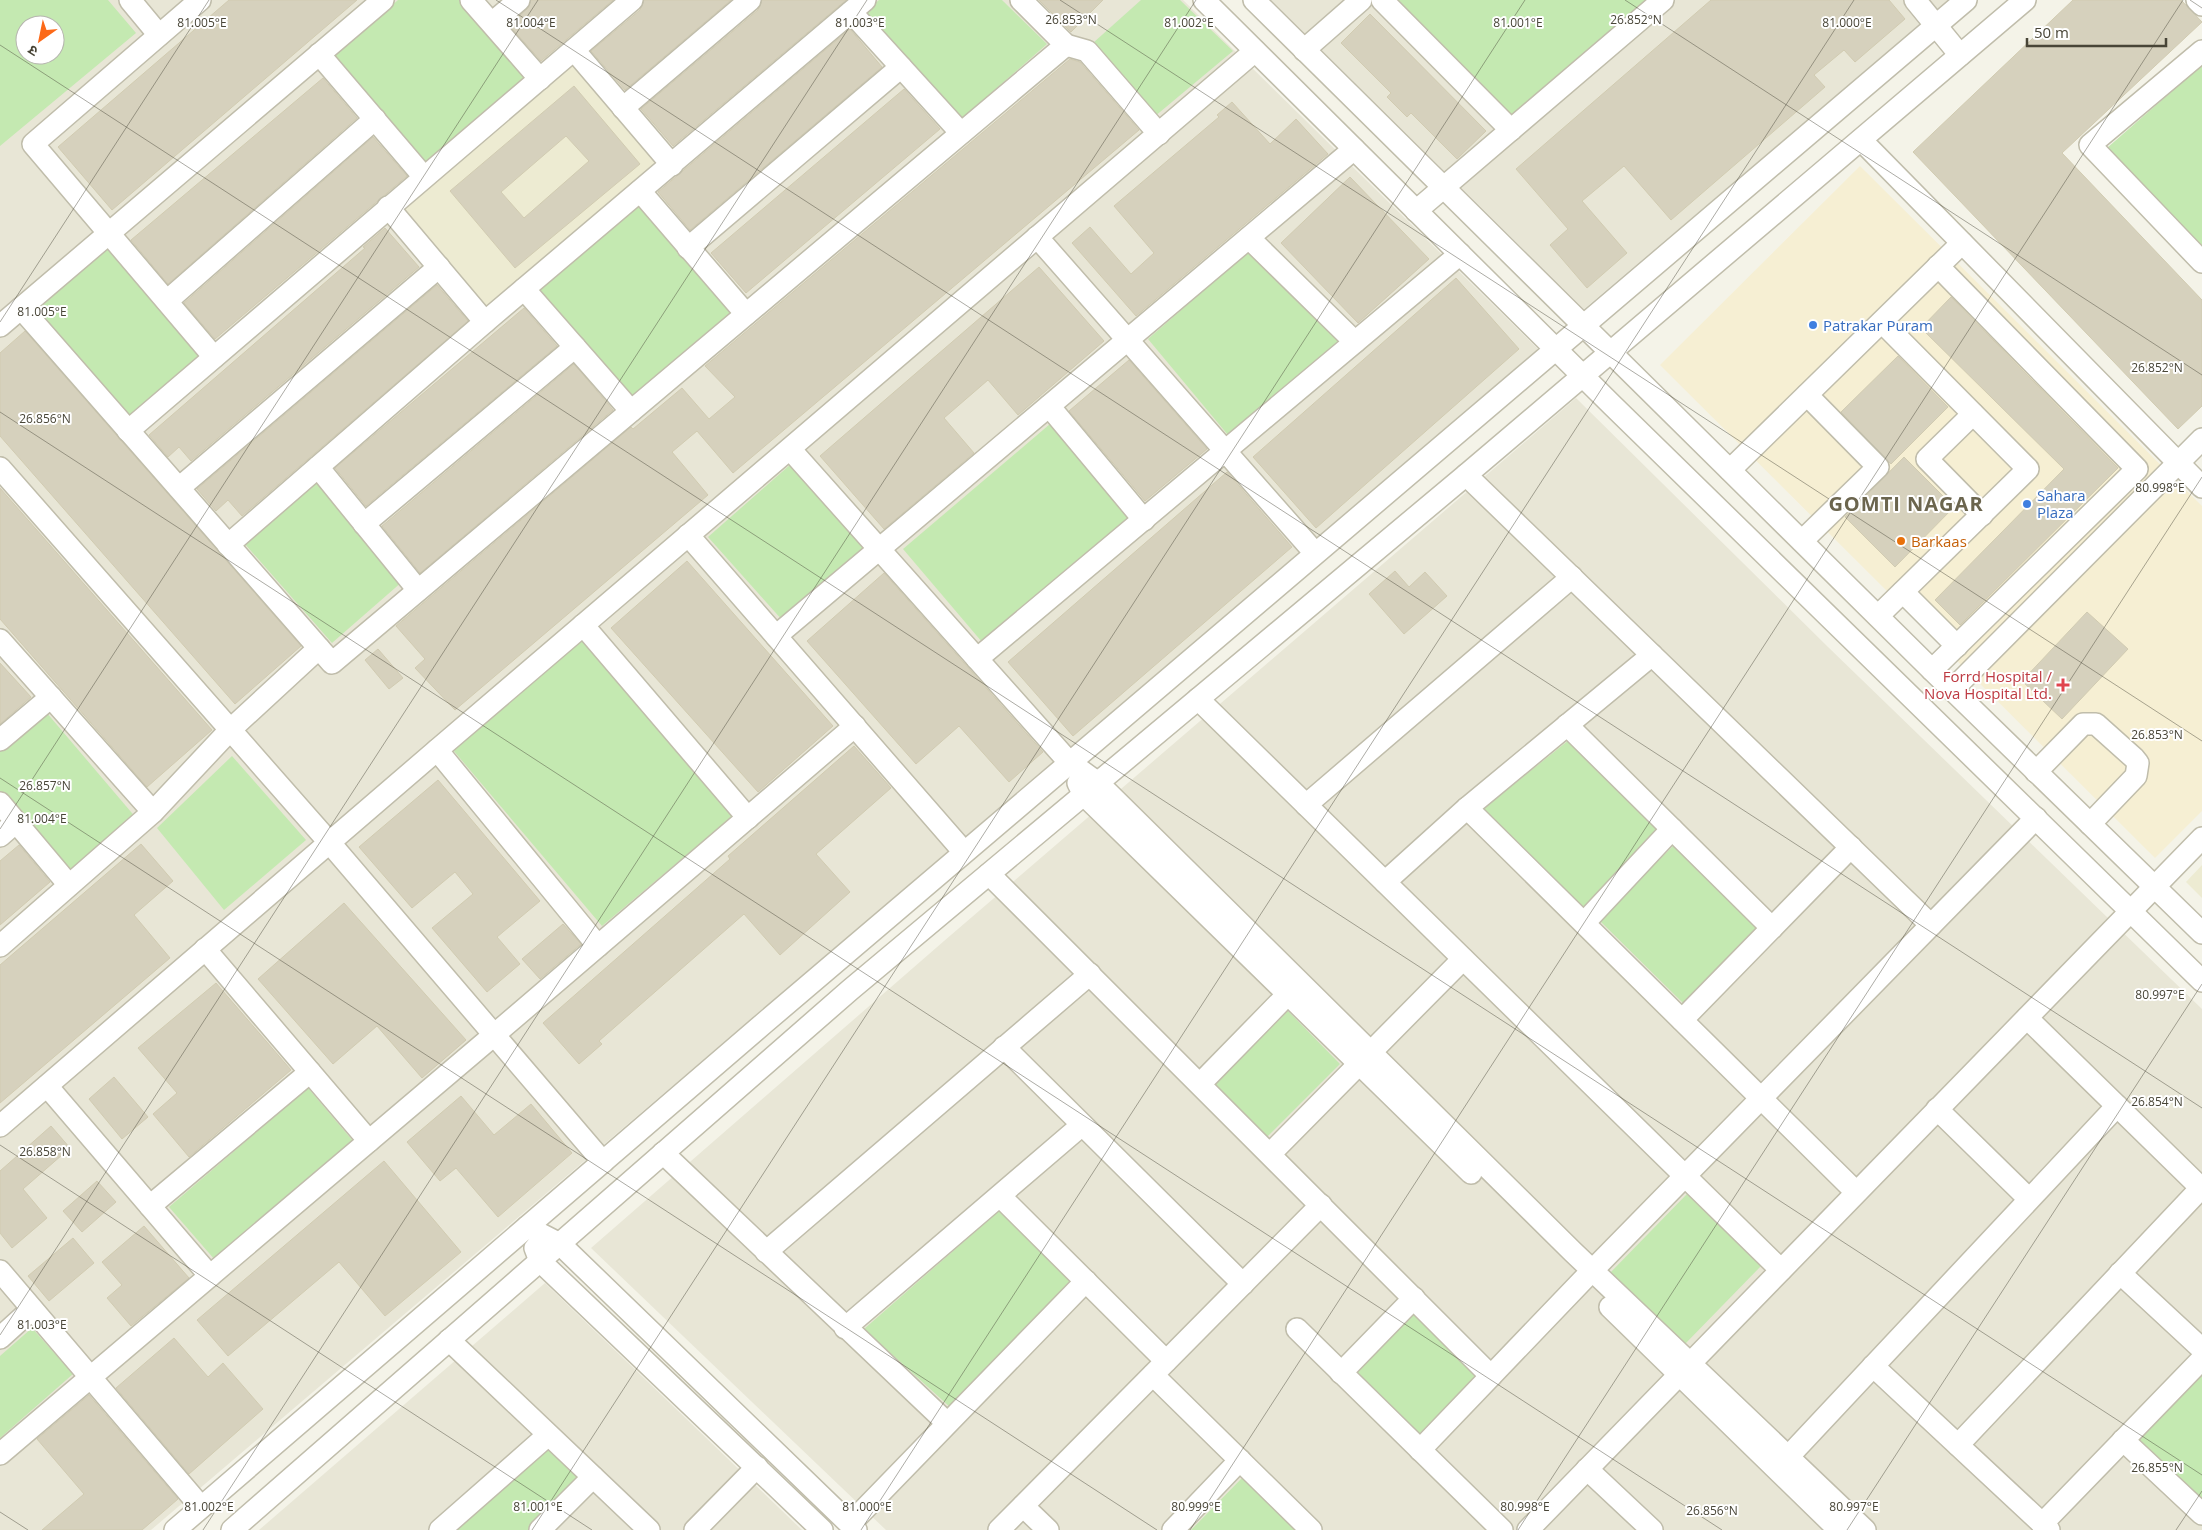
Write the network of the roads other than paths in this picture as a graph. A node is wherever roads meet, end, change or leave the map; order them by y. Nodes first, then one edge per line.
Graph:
1 (130, 0) edge
2 (200, 0) edge
3 (383, 0) edge
4 (471, 0) edge
5 (519, 0) edge
6 (632, 0) edge
7 (750, 0) edge
8 (1021, 0) edge
9 (1204, 0) edge
10 (1254, 0) edge
11 (1361, 0) edge
12 (1382, 0) edge
13 (1662, 0) edge
14 (1915, 0) edge
15 (1966, 0) edge
16 (2025, 0) edge
17 (2197, 0) edge
18 (2202, 5) edge
19 (858, 6) edge
20 (492, 23) junction
21 (1936, 26) junction
22 (159, 35) junction
23 (1066, 45) junction
24 (574, 50) junction
25 (1304, 50) junction
26 (2202, 51) edge
27 (1256, 52) junction
28 (319, 54) junction
29 (1960, 55) junction
30 (901, 67) junction
31 (540, 79) junction
32 (623, 108) junction
33 (375, 119) junction
34 (1511, 130) junction
35 (961, 133) junction
36 (1159, 134) junction
37 (1860, 140) junction
38 (1354, 149) junction
39 (672, 165) junction
40 (424, 177) junction
41 (1444, 187) junction
42 (640, 192) junction
43 (388, 207) junction
44 (1416, 211) junction
45 (109, 234) junction
46 (1037, 237) junction
47 (1249, 238) junction
48 (1962, 243) junction
49 (688, 248) junction
50 (1460, 254) junction
51 (2202, 262) edge
52 (1938, 266) junction
53 (439, 267) junction
54 (524, 289) junction
55 (167, 301) junction
56 (21, 308) junction
57 (746, 314) junction
58 (485, 322) junction
59 (1882, 322) junction
60 (1583, 325) junction
61 (0, 326) edge
62 (1127, 340) junction
63 (1355, 342) junction
64 (575, 347) junction
65 (1556, 348) junction
66 (1611, 352) junction
67 (214, 357) junction
68 (1583, 375) junction
69 (1807, 395) junction
70 (1049, 406) junction
71 (631, 411) junction
72 (1974, 414) junction
73 (128, 431) junction
74 (2202, 439) edge
75 (790, 449) junction
76 (1226, 451) junction
77 (2178, 462) junction
78 (318, 467) junction
79 (0, 468) edge
80 (1730, 470) junction
81 (1466, 475) junction
82 (2202, 487) edge
83 (179, 488) junction
84 (1982, 514) junction
85 (1144, 520) junction
86 (364, 524) junction
87 (688, 535) junction
88 (1802, 541) junction
89 (228, 545) junction
90 (879, 549) junction
91 (1315, 553) junction
92 (1572, 577) junction
93 (418, 590) junction
94 (1903, 592) junction
95 (1878, 616) junction
96 (583, 625) junction
97 (776, 636) junction
98 (0, 641) edge
99 (1957, 646) junction
100 (319, 648) junction
101 (1652, 655) junction
102 (977, 659) junction
103 (1932, 670) junction
104 (1952, 689) junction
105 (51, 697) junction
106 (1198, 699) junction
107 (1567, 725) junction
108 (855, 726) junction
109 (230, 730) junction
110 (0, 740) edge
111 (437, 750) junction
112 (1069, 762) junction
113 (2036, 772) junction
114 (1091, 789) junction
115 (0, 803) edge
116 (1306, 805) junction
117 (1467, 808) junction
118 (153, 812) junction
119 (748, 818) junction
120 (2036, 818) junction
121 (16, 822) junction
122 (2090, 824) junction
123 (1672, 830) junction
124 (0, 836) edge
125 (2202, 838) edge
126 (329, 842) junction
127 (1851, 847) junction
128 (964, 852) junction
129 (989, 874) junction
130 (1385, 882) junction
131 (69, 885) junction
132 (2154, 886) junction
133 (2130, 911) junction
134 (1584, 923) junction
135 (1931, 925) junction
136 (1772, 928) junction
137 (2202, 933) edge
138 (0, 946) edge
139 (598, 946) junction
140 (206, 949) junction
141 (1463, 959) junction
142 (1090, 974) junction
143 (2202, 981) edge
144 (1288, 994) junction
145 (2026, 1018) junction
146 (1682, 1020) junction
147 (494, 1035) junction
148 (1004, 1047) junction
149 (1364, 1057) junction
150 (310, 1072) junction
151 (1200, 1084) junction
152 (47, 1086) junction
153 (1762, 1099) junction
154 (2117, 1106) junction
155 (1937, 1109) junction
156 (1082, 1124) junction
157 (0, 1126) edge
158 (369, 1141) junction
159 (663, 1153) junction
160 (1270, 1154) junction
161 (603, 1162) junction
162 (1686, 1176) junction
163 (2202, 1188) edge
164 (1856, 1192) junction
165 (1000, 1196) junction
166 (2029, 1199) junction
167 (1321, 1205) junction
168 (150, 1206) junction
169 (526, 1227) junction
170 (560, 1244) junction
171 (766, 1252) junction
172 (540, 1261) junction
173 (1781, 1270) junction
174 (0, 1271) edge
175 (2120, 1273) junction
176 (210, 1276) junction
177 (1587, 1276) junction
178 (1086, 1281) junction
179 (1243, 1284) junction
180 (1414, 1298) junction
181 (32, 1309) junction
182 (845, 1328) junction
183 (1297, 1329) dead end
184 (0, 1338) edge
185 (449, 1340) junction
186 (2202, 1350) edge
187 (2202, 1359) edge
188 (1873, 1366) junction
189 (1159, 1368) junction
190 (1684, 1369) junction
191 (1341, 1372) junction
192 (1492, 1376) junction
193 (90, 1377) junction
194 (947, 1423) junction
195 (548, 1434) junction
196 (2123, 1440) junction
197 (1958, 1445) junction
198 (1420, 1450) junction
199 (0, 1454) edge
200 (1788, 1457) junction
201 (1240, 1460) junction
202 (757, 1468) junction
203 (1587, 1469) junction
204 (593, 1477) junction
205 (1023, 1506) junction
206 (201, 1507) junction
207 (2202, 1514) edge
208 (853, 1527) edge
209 (2045, 1527) edge
210 (175, 1530) edge
211 (232, 1530) edge
212 (440, 1530) edge
213 (540, 1530) edge
214 (649, 1530) edge
215 (695, 1530) edge
216 (822, 1530) edge
217 (998, 1530) edge
218 (1048, 1530) edge
219 (1173, 1530) edge
220 (1311, 1530) edge
221 (1502, 1530) edge
222 (1528, 1530) edge
223 (1652, 1530) edge
224 (1839, 1530) edge
225 (1865, 1530) edge

1 - 22 street
2 - 22 street
3 - 28 street
4 - 20 street
5 - 20 street
6 - 24 street
7 - 32 street
8 - 23 street
9 - 27 street
10 - 25 street
11 - 25 street
12 - 34 street
13 - 34 street
14 - 21 street
15 - 21 street
16 - 29 street
17 - 18 street
19 - 30 street
19 - 39 street
20 - 31 street
21 - 29 street
21 - 60 street
22 - 45 street
23 - 35 street
23 - 36 street
24 - 31 street
24 - 32 street
25 - 41 street
26 - 51 street
27 - 36 street
27 - 38 street
28 - 33 street
28 - 45 street
29 - 37 street
30 - 35 street
30 - 49 street
31 - 40 street
32 - 39 street
33 - 40 street
33 - 55 street
34 - 41 street
35 - 57 street
36 - 46 street
37 - 48 street
37 - 66 street
38 - 44 street
38 - 47 street
39 - 42 street
40 - 43 street
41 - 44 street
41 - 60 street
42 - 49 street
42 - 54 street
43 - 53 street
43 - 67 street
44 - 50 street
45 - 55 street
45 - 56 street
46 - 62 street
46 - 75 street
47 - 62 street
47 - 63 street
48 - 52 street
48 - 77 street
49 - 57 street
50 - 63 street
50 - 65 street
52 - 59 street
52 - 99 street
53 - 58 street
53 - 83 street
54 - 58 street
54 - 64 street
55 - 67 street
56 - 61 street
56 - 73 street
57 - 71 street
58 - 78 street
59 - 69 street
59 - 72 street
60 - 65 street
60 - 66 street
62 - 70 street
62 - 76 street
63 - 76 street
64 - 71 street
64 - 86 street
65 - 68 street
65 - 91 street
66 - 68 street
66 - 80 street
67 - 73 street
68 - 81 street
68 - 120 street
69 - 80 street
69 - 88 street
70 - 85 street
70 - 90 street
71 - 93 street
72 - 84 street
72 - 84 street
73 - 83 street
74 - 77 street
75 - 87 street
75 - 90 street
76 - 85 street
76 - 91 street
77 - 82 street
77 - 104 street
78 - 86 street
78 - 89 street
79 - 109 street
80 - 88 street
81 - 92 street
81 - 106 street
83 - 89 street
84 - 94 street
85 - 102 street
86 - 93 street
87 - 96 street
87 - 97 street
88 - 95 street
89 - 100 street
90 - 97 street
90 - 102 street
91 - 112 street
92 - 101 street
92 - 116 street
93 - 100 street
94 - 95 street
94 - 99 street
95 - 103 street
96 - 111 street
96 - 119 street
97 - 108 street
98 - 105 street
99 - 103 street
100 - 109 street
101 - 107 street
101 - 127 street
102 - 112 street
103 - 104 street
104 - 113 street
105 - 110 street
105 - 118 street
106 - 114 street
106 - 116 street
107 - 117 street
107 - 123 street
108 - 119 street
108 - 128 street
109 - 118 street
109 - 126 street
111 - 126 street
111 - 139 street
112 - 114 street
112 - 128 street
113 - 122 street
113 - 122 street
114 - 129 street
114 - 144 street
114 - 149 street
115 - 121 street
116 - 130 street
117 - 130 street
117 - 134 street
118 - 131 street
119 - 139 street
120 - 133 street
120 - 135 street
121 - 124 street
121 - 131 street
122 - 132 street
123 - 134 street
123 - 136 street
125 - 132 street
126 - 140 street
126 - 147 street
127 - 135 street
127 - 136 street
128 - 161 street
129 - 142 street
129 - 159 street
130 - 141 street
131 - 138 street
132 - 133 street
132 - 137 street
133 - 143 street
133 - 145 street
134 - 146 street
135 - 153 street
136 - 146 street
139 - 147 street
140 - 150 street
140 - 152 street
141 - 149 street
141 - 162 street
142 - 148 street
142 - 151 street
144 - 149 street
144 - 151 street
145 - 154 street
145 - 155 street
146 - 153 street
147 - 158 street
147 - 161 street
148 - 156 street
148 - 171 street
149 - 160 street
149 - 177 street
150 - 158 street
150 - 168 street
151 - 160 street
152 - 157 street
152 - 168 street
153 - 162 street
153 - 164 street
154 - 163 street
154 - 166 street
155 - 164 street
155 - 166 street
156 - 165 street
156 - 179 street
158 - 176 street
159 - 170 street
159 - 171 street
160 - 167 street
161 - 169 street
162 - 173 street
162 - 177 street
163 - 175 street
164 - 173 street
165 - 178 street
165 - 182 street
166 - 188 street
167 - 179 street
167 - 180 street
168 - 176 street
169 - 170 street
169 - 172 street
169 - 206 street
170 - 172 street
170 - 208 street
171 - 182 street
172 - 185 street
172 - 202 street
173 - 190 street
174 - 181 street
175 - 186 street
175 - 197 street
176 - 193 street
177 - 190 street
177 - 192 street
178 - 189 street
178 - 194 street
179 - 189 street
180 - 191 street
180 - 192 street
181 - 184 street
181 - 193 street
182 - 194 street
183 - 191 street
185 - 195 street
185 - 211 street
187 - 196 street
188 - 197 street
188 - 200 street
189 - 201 street
189 - 205 street
190 - 200 street
190 - 203 street
190 - 224 street
191 - 198 street
192 - 198 street
193 - 199 street
193 - 206 street
194 - 208 street
195 - 204 street
195 - 212 street
196 - 207 street
196 - 209 street
197 - 209 street
198 - 221 street
200 - 225 street
201 - 219 street
201 - 220 street
202 - 215 street
202 - 216 street
203 - 222 street
203 - 223 street
204 - 213 street
204 - 214 street
205 - 217 street
205 - 218 street
206 - 210 street

